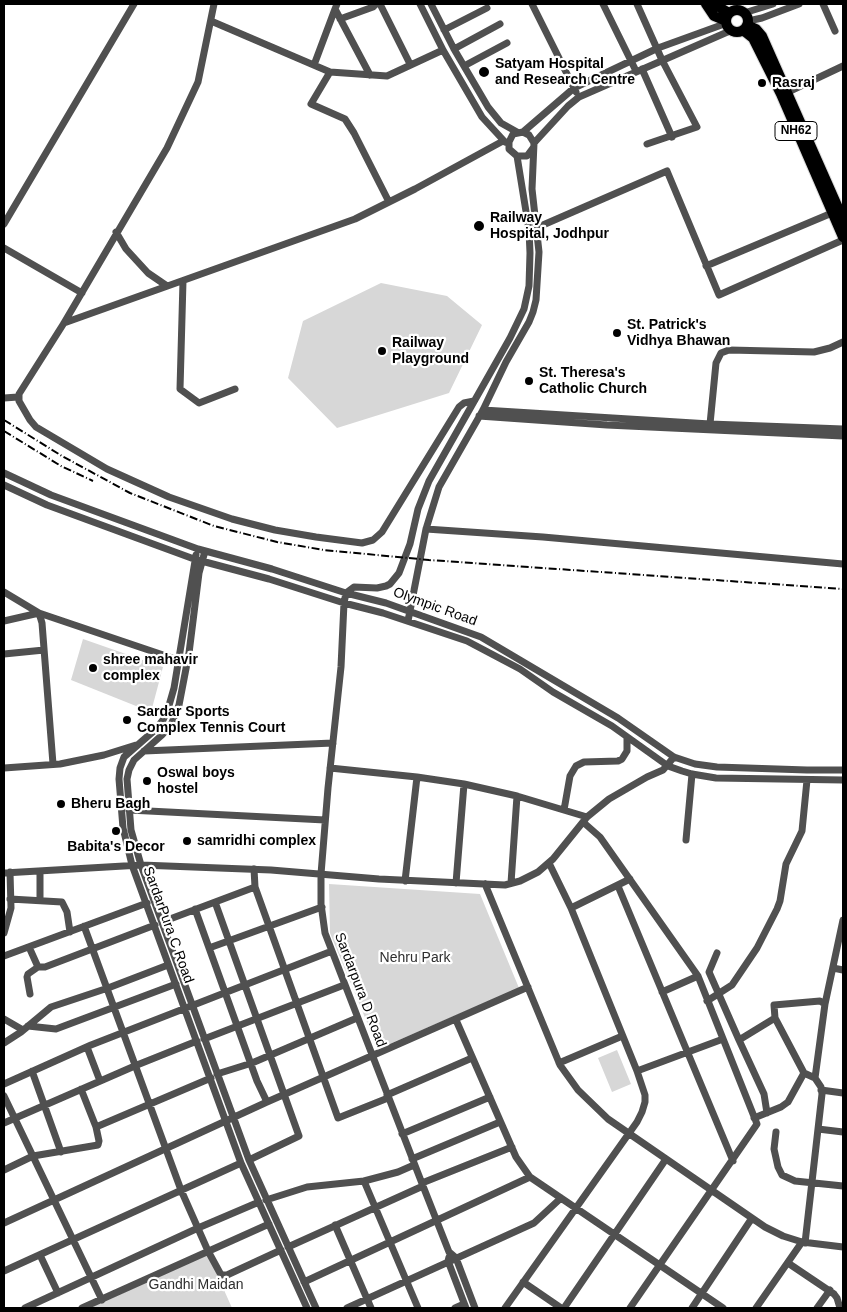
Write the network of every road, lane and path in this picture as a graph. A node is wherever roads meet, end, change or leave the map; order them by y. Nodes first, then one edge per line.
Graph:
1 (134, 4) edge
2 (214, 4) edge
3 (378, 4) edge
4 (420, 4) edge
5 (431, 4) edge
6 (532, 4) edge
7 (603, 4) edge
8 (637, 4) edge
9 (706, 4) edge
10 (714, 4) edge
11 (773, 4) edge
12 (799, 4) edge
13 (823, 4) edge
14 (336, 6) edge
15 (486, 8) dead end
16 (340, 18) junction
17 (211, 21) junction
18 (737, 22) junction
19 (500, 24) dead end
20 (444, 30) junction
21 (835, 31) dead end
22 (507, 43) dead end
23 (658, 48) junction
24 (454, 49) junction
25 (443, 50) junction
26 (662, 60) junction
27 (631, 61) junction
28 (410, 64) junction
29 (314, 65) junction
30 (464, 66) junction
31 (843, 66) edge
32 (639, 70) junction
33 (330, 72) junction
34 (370, 75) junction
35 (574, 88) junction
36 (788, 92) junction
37 (579, 97) junction
38 (520, 132) junction
39 (672, 137) junction
40 (506, 143) junction
41 (647, 144) dead end
42 (533, 146) junction
43 (517, 156) junction
44 (389, 202) junction
45 (832, 214) junction
46 (843, 219) edge
47 (4, 224) edge
48 (536, 228) junction
49 (116, 232) junction
50 (843, 239) edge
51 (4, 248) edge
52 (706, 266) junction
53 (183, 280) junction
54 (166, 286) junction
55 (82, 293) junction
56 (64, 323) junction
57 (843, 342) edge
58 (235, 389) dead end
59 (479, 393) junction
60 (18, 397) junction
61 (4, 398) edge
62 (488, 399) junction
63 (474, 402) junction
64 (481, 413) junction
65 (710, 424) junction
66 (843, 429) edge
67 (843, 436) edge
68 (4, 473) edge
69 (4, 485) edge
70 (426, 529) junction
71 (201, 550) junction
72 (194, 559) junction
73 (202, 561) junction
74 (843, 564) edge
75 (4, 592) edge
76 (346, 593) junction
77 (344, 603) junction
78 (411, 611) junction
79 (39, 613) junction
80 (4, 621) edge
81 (408, 621) junction
82 (469, 633) junction
83 (467, 641) junction
84 (44, 650) junction
85 (4, 654) edge
86 (178, 660) junction
87 (627, 738) junction
88 (333, 743) junction
89 (138, 744) junction
90 (144, 751) junction
91 (674, 757) junction
92 (54, 764) junction
93 (668, 766) junction
94 (4, 768) edge
95 (330, 768) junction
96 (843, 770) edge
97 (692, 774) junction
98 (417, 777) junction
99 (807, 780) junction
100 (843, 780) edge
101 (464, 784) junction
102 (517, 796) junction
103 (129, 810) junction
104 (564, 810) junction
105 (585, 819) junction
106 (325, 820) junction
107 (686, 840) dead end
108 (550, 862) junction
109 (132, 865) junction
110 (141, 865) junction
111 (254, 869) junction
112 (40, 870) junction
113 (7, 873) edge
114 (321, 874) junction
115 (630, 879) junction
116 (405, 880) junction
117 (456, 883) junction
118 (485, 884) junction
119 (511, 884) junction
120 (618, 886) junction
121 (255, 887) junction
122 (10, 900) junction
123 (40, 900) junction
124 (216, 902) junction
125 (147, 903) junction
126 (322, 907) junction
127 (571, 908) junction
128 (195, 909) junction
129 (843, 920) edge
130 (158, 923) junction
131 (84, 926) junction
132 (269, 926) junction
133 (4, 928) edge
134 (70, 932) junction
135 (230, 940) junction
136 (29, 947) junction
137 (210, 948) junction
138 (93, 950) junction
139 (332, 951) junction
140 (717, 953) dead end
141 (4, 956) edge
142 (168, 965) junction
143 (38, 967) junction
144 (833, 968) junction
145 (285, 969) junction
146 (843, 970) edge
147 (698, 976) junction
148 (176, 984) junction
149 (246, 984) junction
150 (344, 985) junction
151 (528, 987) junction
152 (108, 988) junction
153 (226, 992) junction
154 (662, 992) junction
155 (30, 994) dead end
156 (719, 994) junction
157 (707, 1000) junction
158 (297, 1002) junction
159 (825, 1004) junction
160 (193, 1005) junction
161 (115, 1006) junction
162 (185, 1008) junction
163 (258, 1018) junction
164 (357, 1018) junction
165 (775, 1018) junction
166 (4, 1019) edge
167 (456, 1020) junction
168 (238, 1026) junction
169 (26, 1028) junction
170 (124, 1032) junction
171 (310, 1037) junction
172 (620, 1037) dead end
173 (723, 1039) junction
174 (200, 1040) junction
175 (739, 1040) junction
176 (4, 1044) edge
177 (87, 1047) junction
178 (688, 1053) junction
179 (270, 1054) junction
180 (372, 1056) junction
181 (472, 1058) junction
182 (252, 1063) junction
183 (559, 1063) junction
184 (137, 1065) junction
185 (32, 1071) junction
186 (637, 1071) junction
187 (804, 1073) junction
188 (214, 1076) junction
189 (323, 1078) junction
190 (814, 1078) junction
191 (100, 1081) junction
192 (4, 1084) edge
193 (81, 1089) junction
194 (821, 1090) junction
195 (843, 1093) edge
196 (284, 1095) junction
197 (4, 1096) edge
198 (388, 1096) junction
199 (490, 1097) junction
200 (267, 1102) junction
201 (151, 1104) junction
202 (44, 1105) junction
203 (766, 1113) junction
204 (15, 1118) junction
205 (234, 1118) junction
206 (754, 1118) junction
207 (226, 1121) junction
208 (500, 1122) junction
209 (4, 1123) edge
210 (96, 1127) junction
211 (818, 1129) junction
212 (776, 1132) dead end
213 (843, 1132) edge
214 (402, 1134) junction
215 (628, 1134) junction
216 (512, 1147) junction
217 (167, 1148) junction
218 (61, 1152) junction
219 (33, 1156) junction
220 (666, 1159) junction
221 (249, 1160) junction
222 (733, 1161) junction
223 (413, 1162) junction
224 (241, 1163) junction
225 (4, 1170) edge
226 (530, 1177) junction
227 (364, 1181) junction
228 (812, 1183) junction
229 (422, 1185) junction
230 (843, 1186) edge
231 (181, 1190) junction
232 (712, 1191) junction
233 (560, 1198) junction
234 (55, 1200) junction
235 (263, 1201) junction
236 (375, 1207) junction
237 (575, 1209) junction
238 (752, 1218) junction
239 (437, 1222) junction
240 (4, 1223) edge
241 (269, 1224) junction
242 (335, 1225) junction
243 (198, 1228) junction
244 (614, 1234) junction
245 (73, 1240) junction
246 (390, 1242) junction
247 (803, 1242) junction
248 (843, 1247) edge
249 (284, 1248) junction
250 (208, 1251) junction
251 (449, 1252) junction
252 (40, 1255) junction
253 (456, 1258) junction
254 (350, 1260) junction
255 (448, 1261) junction
256 (788, 1263) junction
257 (660, 1266) junction
258 (4, 1272) edge
259 (92, 1278) junction
260 (406, 1280) junction
261 (304, 1282) junction
262 (523, 1282) junction
263 (830, 1290) junction
264 (58, 1293) junction
265 (702, 1294) junction
266 (367, 1298) junction
267 (102, 1300) junction
268 (465, 1306) edge
269 (25, 1308) edge
270 (82, 1308) edge
271 (307, 1308) edge
272 (316, 1308) edge
273 (347, 1308) edge
274 (371, 1308) edge
275 (418, 1308) edge
276 (455, 1308) edge
277 (475, 1308) edge
278 (505, 1308) edge
279 (563, 1308) edge
280 (630, 1308) edge
281 (692, 1308) edge
282 (723, 1308) edge
283 (756, 1308) edge
284 (817, 1308) edge
285 (840, 1308) edge

1 - 47 street
2 - 17 street
3 - 16 street
3 - 28 street
4 - 25 street
5 - 20 street
6 - 35 street
7 - 27 street
8 - 23 street
9 - 18 highway, NH62
10 - 18 highway, NH62
11 - 18 street
12 - 18 street
13 - 21 street
14 - 16 street
14 - 29 street
15 - 20 street
16 - 34 street
17 - 29 street
17 - 49 street
18 - 23 street
18 - 26 street
18 - 36 highway, NH62
18 - 45 highway, NH62
19 - 24 street
20 - 24 street
22 - 30 street
23 - 26 street
23 - 27 street
24 - 30 street
25 - 28 street
25 - 40 street
26 - 32 street
26 - 39 street
27 - 32 street
27 - 35 street
28 - 34 street
29 - 33 street
30 - 38 street
31 - 36 street
32 - 37 street
32 - 39 street
33 - 34 street
33 - 44 street
35 - 37 street
35 - 38 street
36 - 46 highway, NH62
37 - 42 street
38 - 40 street
38 - 42 street
39 - 41 street
40 - 43 street
40 - 44 street
42 - 43 street
42 - 48 street
43 - 59 street
44 - 53 street
45 - 50 highway, NH62
45 - 52 street
48 - 52 street
48 - 62 street
49 - 54 street
49 - 55 street
50 - 52 street
51 - 55 street
53 - 54 street
53 - 58 street
54 - 56 street
55 - 56 street
56 - 60 street
57 - 65 street
59 - 62 street
59 - 63 street
60 - 61 street
60 - 63 street
62 - 64 street
63 - 76 street
64 - 65 street
64 - 67 street
64 - 70 street
65 - 66 street
68 - 71 street, Olympic Road
69 - 72 street, Olympic Road
70 - 74 street
70 - 78 street
71 - 72 street, SardarPura C Road
71 - 73 street, SardarPura C Road
71 - 76 street, Olympic Road
72 - 73 street, Olympic Road
72 - 86 street, SardarPura C Road
73 - 77 street, Olympic Road
73 - 90 street, SardarPura C Road
75 - 79 street
76 - 77 street, Sardarpura D Road
76 - 78 street, Olympic Road
77 - 81 street, Olympic Road
77 - 88 street, Sardarpura D Road
78 - 81 street
78 - 82 street, Olympic Road
79 - 80 street
79 - 84 street
79 - 86 street
81 - 83 street, Olympic Road
82 - 83 street
82 - 91 street, Olympic Road
83 - 87 street, Olympic Road
84 - 85 street
84 - 92 street
86 - 89 street, SardarPura C Road
87 - 93 street, Olympic Road
87 - 104 street
88 - 90 street
88 - 95 street, Sardarpura D Road
89 - 90 street
89 - 92 street
89 - 109 street, SardarPura C Road
90 - 103 street, SardarPura C Road
91 - 93 street
91 - 96 street, Olympic Road
92 - 94 street
93 - 97 street, Olympic Road
93 - 105 street
95 - 98 street
95 - 106 street, Sardarpura D Road
97 - 99 street, Olympic Road
97 - 107 street
98 - 101 street
98 - 116 street
99 - 100 street, Olympic Road
99 - 156 street
101 - 102 street
101 - 117 street
102 - 104 street
102 - 119 street
103 - 106 street
103 - 110 street, SardarPura C Road
104 - 105 street
105 - 108 street
105 - 115 street
106 - 114 street, Sardarpura D Road
108 - 119 street
108 - 127 street
109 - 110 street
109 - 112 street
109 - 125 street, SardarPura C Road
110 - 111 street
110 - 130 street, SardarPura C Road
111 - 114 street
111 - 121 street
112 - 113 street
112 - 123 street
113 - 122 street
114 - 116 street
114 - 126 street, Sardarpura D Road
115 - 120 street
115 - 147 street
116 - 117 street
117 - 118 street
118 - 119 street
118 - 151 street
120 - 127 street
120 - 154 street
121 - 124 street
121 - 132 street
122 - 123 street
122 - 133 street
123 - 134 street
124 - 128 street
124 - 135 street
125 - 130 street, SardarPura C Road
125 - 131 street
126 - 132 street
126 - 139 street, Sardarpura D Road
127 - 186 street
128 - 130 street
128 - 137 street
129 - 144 street
130 - 138 street
130 - 142 street, SardarPura C Road
130 - 160 street, SardarPura C Road
131 - 134 street
131 - 138 street
132 - 135 street
132 - 145 street
134 - 136 street
135 - 137 street
135 - 149 street
136 - 141 street
136 - 143 street
137 - 153 street
138 - 143 street
138 - 152 street
139 - 145 street
139 - 150 street, Sardarpura D Road
140 - 156 street
142 - 148 street, SardarPura C Road
142 - 152 street
143 - 155 street
144 - 146 street
144 - 159 street
145 - 149 street
145 - 158 street
147 - 154 street
147 - 157 street
148 - 161 street
148 - 162 street, SardarPura C Road
149 - 153 street
149 - 163 street
150 - 158 street
150 - 164 street, Sardarpura D Road
151 - 167 street
151 - 183 street
152 - 161 street
152 - 169 street
153 - 160 street
153 - 168 street
154 - 178 street
156 - 157 street
156 - 175 street
157 - 173 street
158 - 163 street
158 - 171 street
159 - 165 street
159 - 190 street
160 - 162 street
160 - 174 street, SardarPura C Road
161 - 169 street
161 - 170 street
162 - 170 street
162 - 174 street, SardarPura C Road
163 - 168 street
163 - 179 street
164 - 171 street
164 - 180 street, Sardarpura D Road
165 - 175 street
165 - 187 street
166 - 169 street
167 - 180 street
167 - 181 street
168 - 174 street
168 - 182 street
169 - 176 street
170 - 177 street
170 - 184 street
171 - 179 street
171 - 189 street
172 - 183 street
173 - 178 street
173 - 206 street
174 - 184 street
174 - 188 street, SardarPura C Road
175 - 203 street
177 - 185 street
177 - 191 street
178 - 186 street
178 - 222 street
179 - 182 street
179 - 196 street
180 - 189 street
180 - 198 street, Sardarpura D Road
181 - 198 street
181 - 199 street
182 - 188 street
182 - 200 street
183 - 215 street
184 - 191 street
184 - 201 street
185 - 192 street
185 - 202 street
186 - 215 street
187 - 190 street
187 - 203 street
188 - 201 street
188 - 205 street, SardarPura C Road
188 - 207 street, SardarPura C Road
189 - 196 street
189 - 198 street
190 - 194 street
191 - 193 street
193 - 202 street
193 - 210 street
194 - 195 street
194 - 211 street
196 - 200 street
196 - 221 street
197 - 204 street
198 - 214 street, Sardarpura D Road
199 - 208 street
199 - 214 street
200 - 205 street
201 - 210 street
201 - 217 street
202 - 204 street
202 - 218 street
203 - 206 street
204 - 209 street
204 - 219 street
205 - 207 street
205 - 221 street, SardarPura C Road
206 - 222 street
207 - 217 street
207 - 224 street, SardarPura C Road
208 - 216 street
208 - 223 street
210 - 218 street
211 - 213 street
211 - 228 street
212 - 228 street
214 - 223 street, Sardarpura D Road
215 - 220 street
215 - 237 street
216 - 226 street
216 - 229 street
217 - 231 street
217 - 234 street
218 - 219 street
219 - 225 street
219 - 234 street
220 - 232 street
220 - 244 street
221 - 235 street, SardarPura C Road
222 - 232 street
223 - 227 street
223 - 229 street, Sardarpura D Road
224 - 231 street
224 - 235 street, SardarPura C Road
226 - 233 street
226 - 239 street
227 - 235 street
227 - 236 street
228 - 230 street
228 - 247 street
229 - 236 street
229 - 239 street, Sardarpura D Road
231 - 243 street
231 - 245 street
232 - 238 street
232 - 257 street
233 - 237 street
233 - 253 street
234 - 240 street
234 - 245 street
235 - 241 street, SardarPura C Road
235 - 243 street
235 - 249 street, SardarPura C Road
236 - 242 street
236 - 246 street
237 - 244 street
237 - 262 street
238 - 247 street
238 - 265 street
239 - 246 street
239 - 251 street, Sardarpura D Road
241 - 249 street, SardarPura C Road
241 - 250 street
242 - 249 street
242 - 254 street
243 - 250 street
243 - 259 street
244 - 257 street
244 - 279 street
245 - 252 street
245 - 259 street
246 - 254 street
246 - 260 street
247 - 248 street
247 - 256 street
249 - 250 street
249 - 261 street, SardarPura C Road
249 - 271 street, SardarPura C Road
250 - 267 street
251 - 253 street, Sardarpura D Road
251 - 255 street, Sardarpura D Road
252 - 258 street
252 - 264 street
253 - 255 street
253 - 277 street, Sardarpura D Road
254 - 261 street
254 - 266 street
255 - 260 street
255 - 268 street, Sardarpura D Road
256 - 263 street
256 - 283 street
257 - 265 street
257 - 280 street
259 - 264 street
259 - 267 street
260 - 266 street
260 - 275 street
261 - 272 street, SardarPura C Road
262 - 278 street
262 - 279 street
263 - 284 street
263 - 285 street
264 - 269 street
265 - 281 street
265 - 282 street
266 - 273 street
266 - 274 street
267 - 270 street
268 - 276 street

